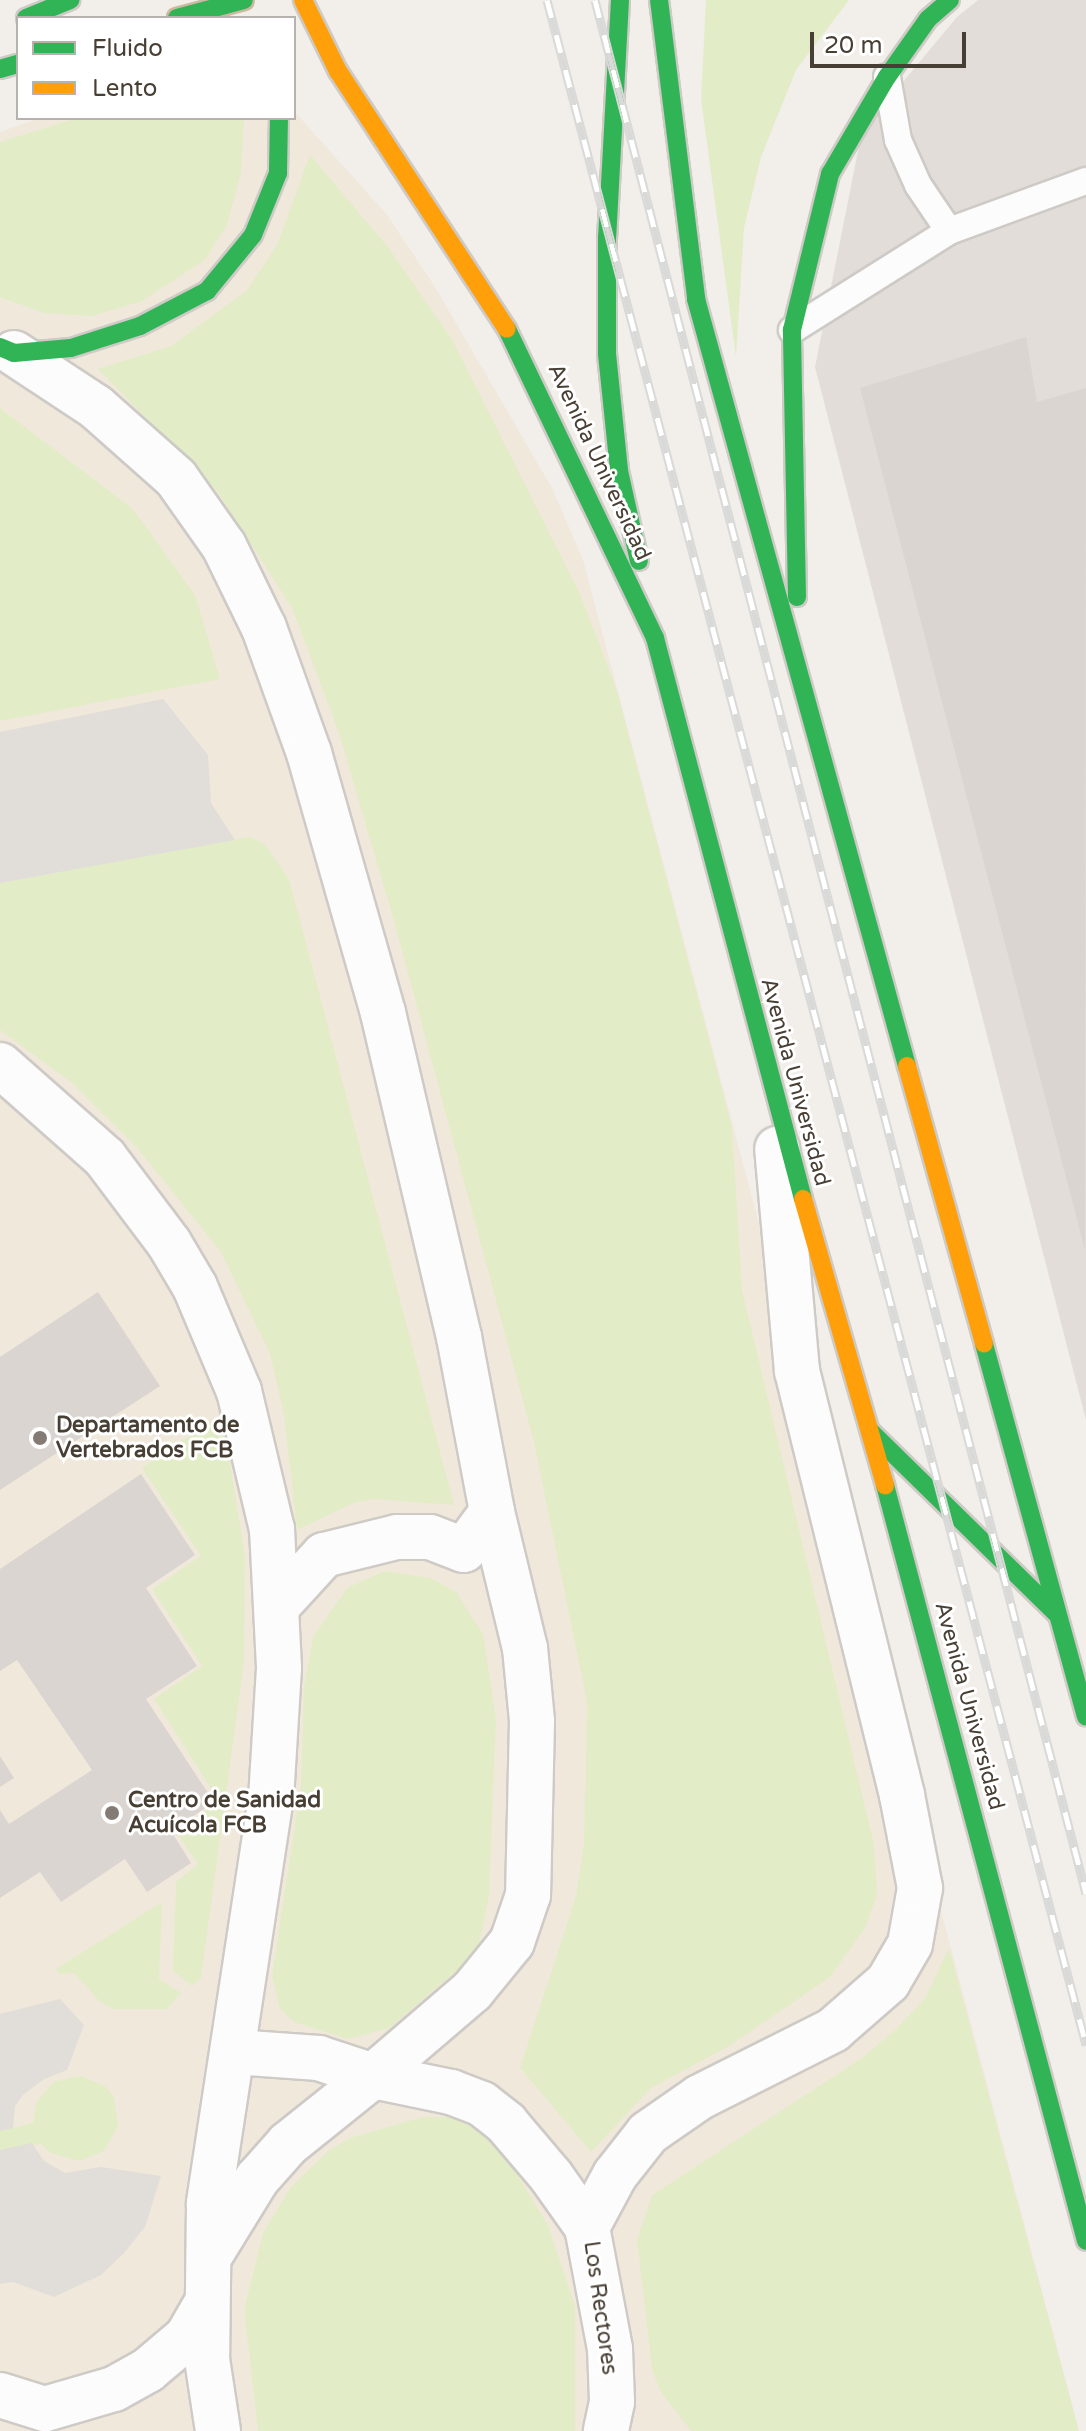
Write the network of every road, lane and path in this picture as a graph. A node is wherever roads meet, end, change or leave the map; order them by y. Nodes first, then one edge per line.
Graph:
1 (70, 0) edge
2 (228, 0) edge
3 (237, 0) edge
4 (303, 0) edge
5 (620, 0) edge
6 (659, 0) edge
7 (950, 0) edge
8 (247, 10) edge
9 (30, 16) edge
10 (194, 16) edge
11 (305, 46) dead end
12 (338, 71) junction
13 (887, 77) junction
14 (279, 120) edge
15 (1086, 181) edge
16 (949, 231) junction
17 (792, 330) junction
18 (7, 350) edge
19 (655, 638) junction
20 (799, 667) junction
21 (0, 1065) edge
22 (772, 1094) junction
23 (871, 1432) junction
24 (492, 1512) junction
25 (278, 1605) junction
26 (1058, 1615) junction
27 (1086, 1716) edge
28 (234, 2052) junction
29 (373, 2076) junction
30 (587, 2227) junction
31 (1086, 2241) edge
32 (209, 2257) junction
33 (206, 2304) junction
34 (0, 2395) edge
35 (45, 2409) junction
36 (615, 2421) edge
37 (82, 2431) edge
38 (218, 2431) edge

1 - 9 highway
2 - 8 highway
3 - 8 highway
4 - 12 highway, Avenida Universidad
5 - 19 highway
6 - 20 highway
7 - 13 highway
8 - 10 highway, bridge
11 - 12 highway
12 - 19 highway, Avenida Universidad
13 - 16 lane
13 - 17 highway
14 - 18 highway
15 - 16 lane
16 - 17 lane
17 - 20 highway
18 - 24 street
19 - 22 highway, Avenida Universidad
20 - 26 highway
21 - 25 street
22 - 23 highway, Avenida Universidad
22 - 30 street
23 - 26 highway
23 - 31 highway, Avenida Universidad
24 - 25 street
24 - 29 street
25 - 28 street
26 - 27 highway
28 - 29 street, Los Rectores
28 - 32 street
29 - 30 street, Los Rectores
29 - 32 street
30 - 36 street, Los Rectores
32 - 33 street
33 - 35 street
33 - 38 street
34 - 35 street
35 - 37 street

